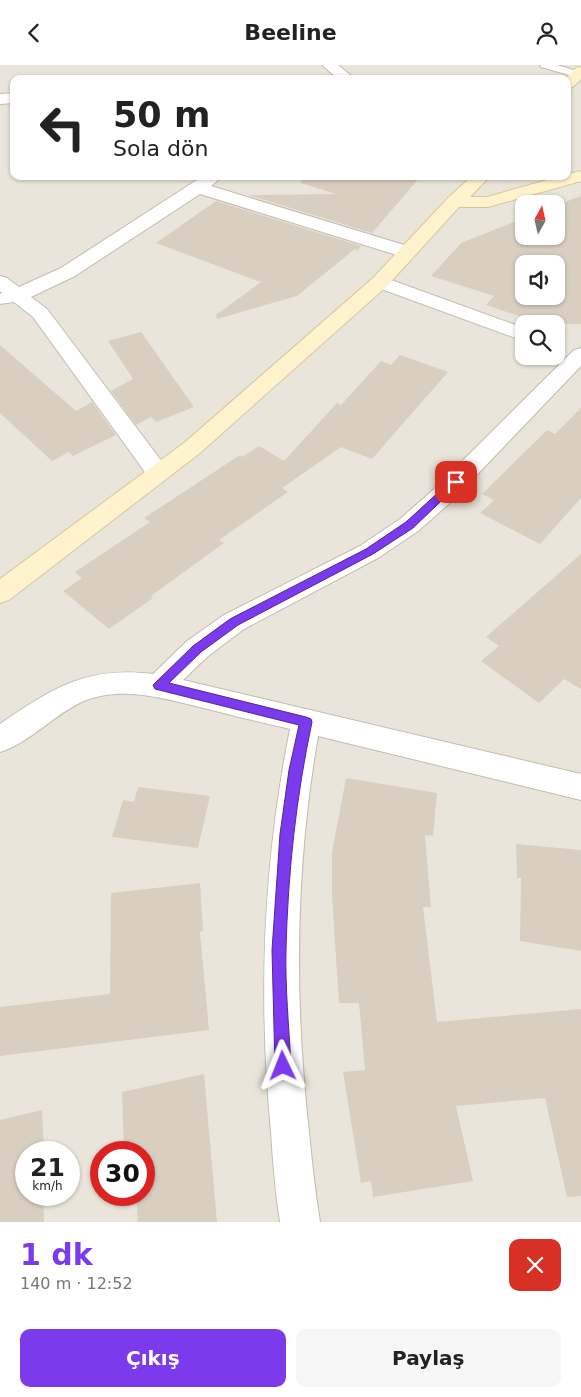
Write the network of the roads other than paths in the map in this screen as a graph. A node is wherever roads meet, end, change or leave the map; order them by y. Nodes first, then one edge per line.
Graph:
1 (329, 65) edge
2 (545, 65) edge
3 (343, 75) edge
4 (575, 76) edge
5 (210, 180) edge
6 (478, 180) edge
7 (567, 180) edge
8 (199, 188) junction
9 (454, 202) junction
10 (407, 252) junction
11 (0, 282) edge
12 (380, 282) junction
13 (10, 298) edge
14 (515, 332) edge
15 (565, 350) edge
16 (580, 355) edge
17 (158, 473) junction
18 (0, 593) edge
19 (159, 685) junction
20 (306, 722) junction
21 (0, 740) edge
22 (581, 787) edge
23 (300, 1222) edge

1 - 3 street
2 - 4 lane
5 - 8 street
6 - 9 street
7 - 9 street
8 - 10 street
8 - 13 street
9 - 10 street
10 - 12 street
11 - 13 street
12 - 14 street
12 - 17 street
13 - 17 street
15 - 16 street
16 - 19 street
17 - 18 street
19 - 20 street
19 - 21 street
20 - 22 street
20 - 23 street

